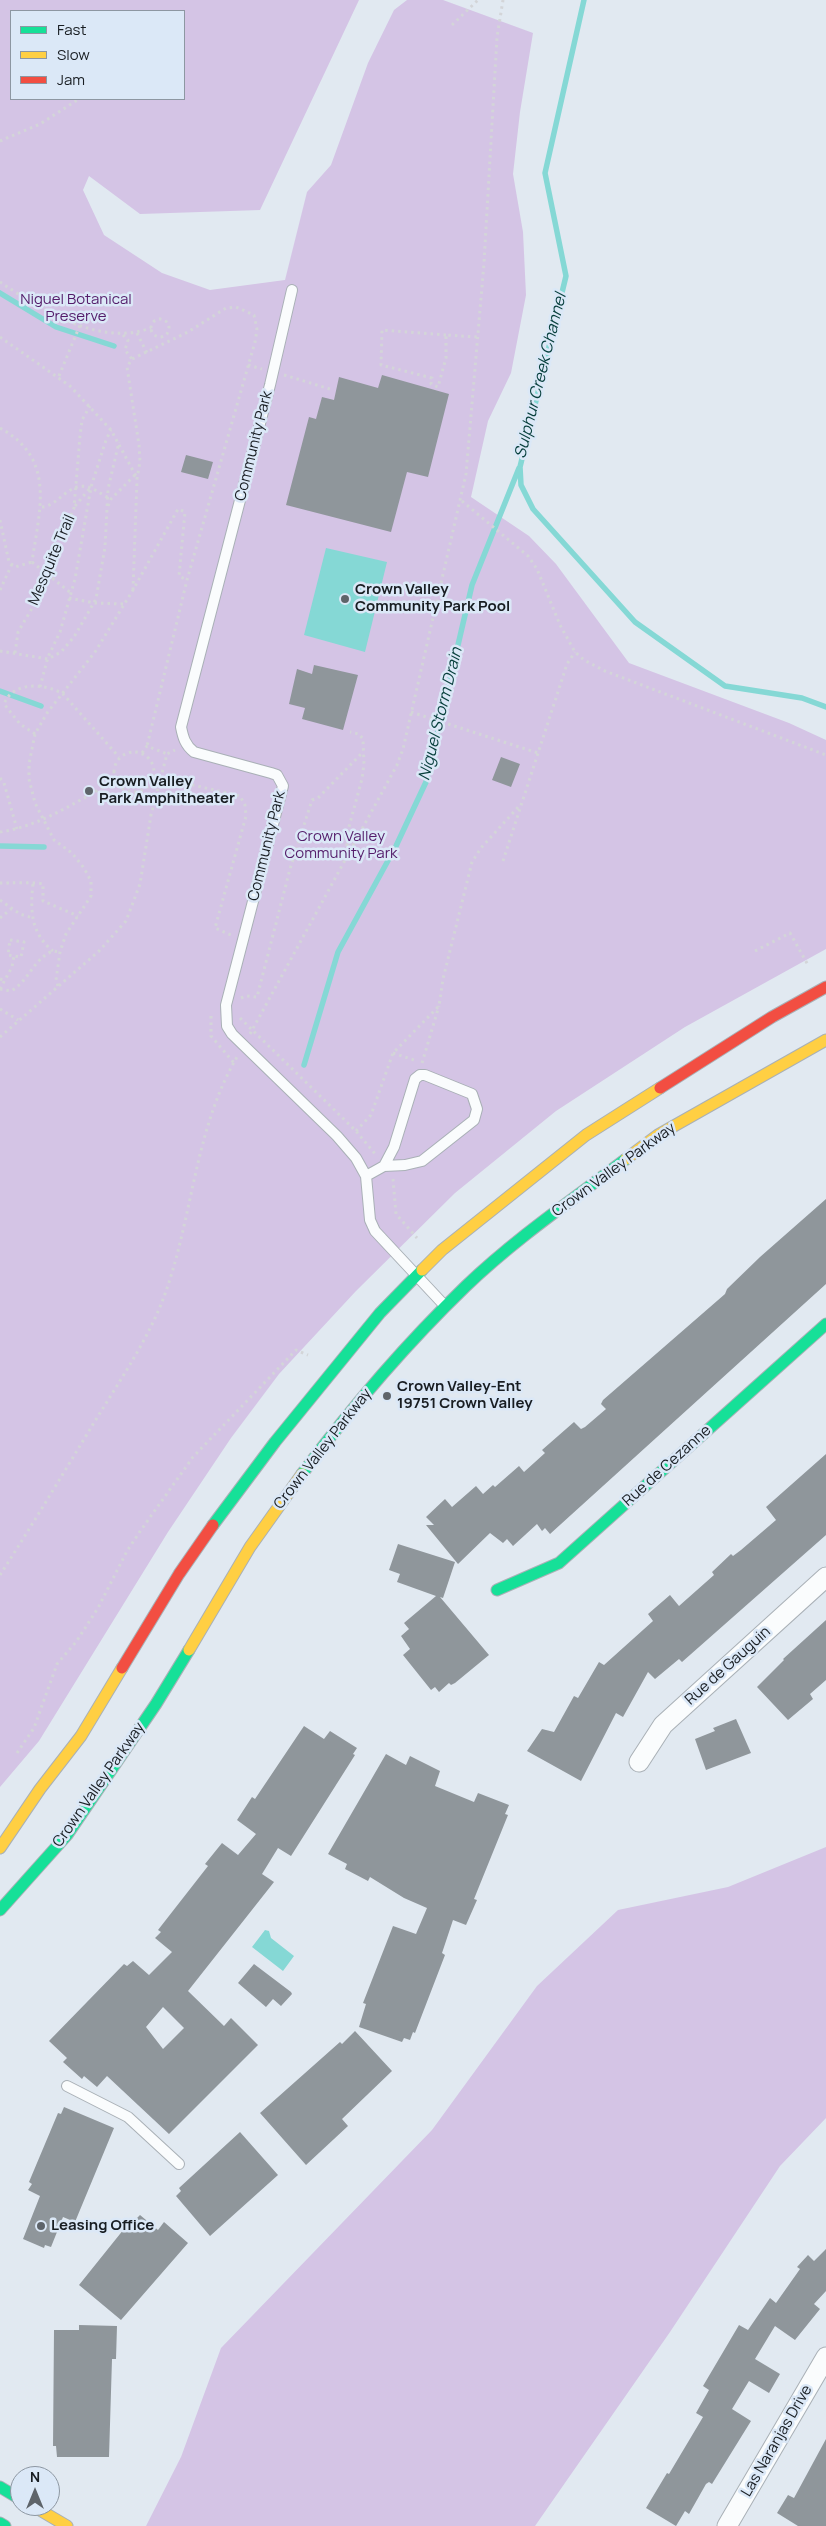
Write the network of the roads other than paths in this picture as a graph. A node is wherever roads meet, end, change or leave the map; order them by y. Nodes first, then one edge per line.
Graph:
1 (292, 290) dead end
2 (826, 987) edge
3 (826, 1040) edge
4 (384, 1166) junction
5 (366, 1176) junction
6 (416, 1276) junction
7 (446, 1307) junction
8 (826, 1324) edge
9 (826, 1577) edge
10 (497, 1590) dead end
11 (639, 1762) dead end
12 (0, 1848) edge
13 (0, 1910) edge
14 (67, 2086) dead end
15 (180, 2164) dead end
16 (826, 2357) edge
17 (50, 2516) edge
18 (0, 2523) edge
19 (5, 2526) edge
20 (67, 2526) edge
21 (727, 2526) edge

1 - 5 lane, Community Park
2 - 6 main road
3 - 7 main road, Crown Valley Parkway
4 - 4 lane
4 - 5 lane
5 - 6 lane, Community Park
6 - 7 lane, Community Park
6 - 12 main road
7 - 13 main road, Crown Valley Parkway
8 - 10 main road, Rue de Cezanne
9 - 11 street, Rue de Gauguin
14 - 15 lane
16 - 21 street, Las Naranjas Drive
17 - 20 main road
18 - 19 main road

